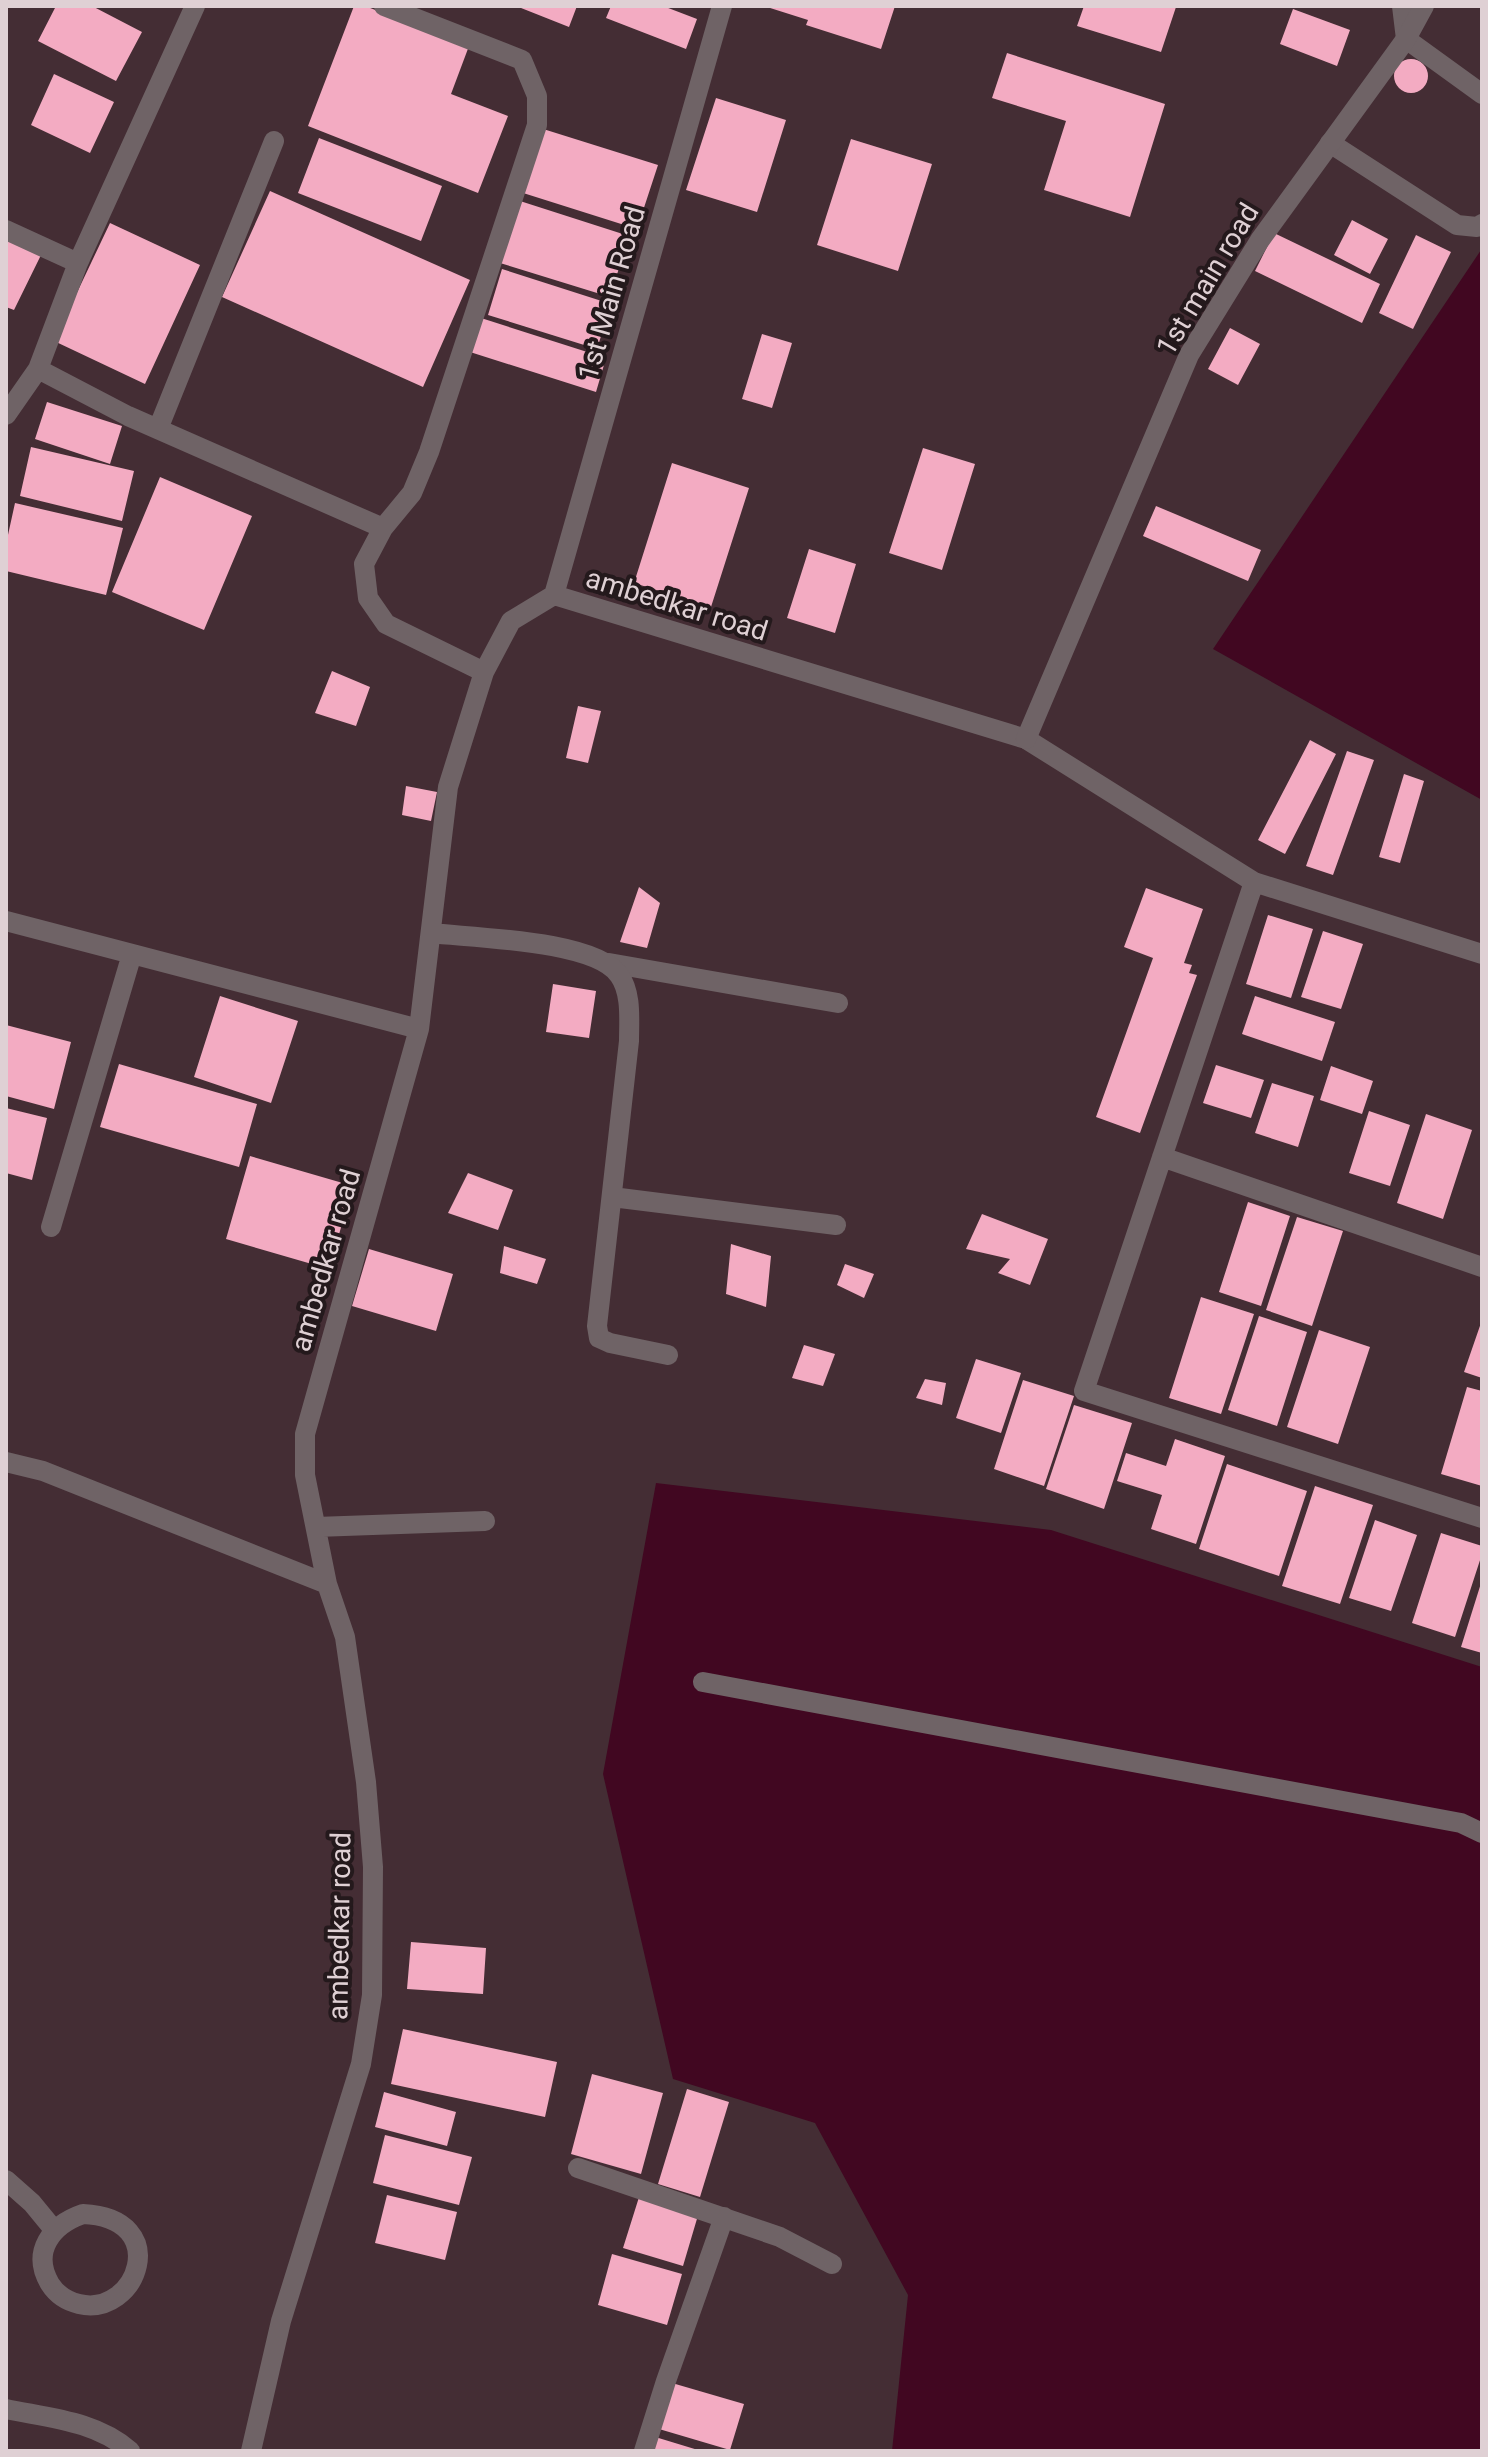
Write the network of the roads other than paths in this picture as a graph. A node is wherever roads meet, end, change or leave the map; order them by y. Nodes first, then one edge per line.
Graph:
1 (195, 6) edge
2 (384, 6) edge
3 (722, 6) edge
4 (1402, 6) edge
5 (1424, 6) edge
6 (1406, 39) junction
7 (1482, 94) edge
8 (274, 141) dead end
9 (1330, 143) junction
10 (1482, 224) edge
11 (6, 230) edge
12 (78, 263) junction
13 (38, 369) junction
14 (6, 415) edge
15 (158, 429) junction
16 (383, 528) junction
17 (554, 595) junction
18 (484, 672) junction
19 (1026, 739) junction
20 (1254, 882) junction
21 (6, 921) edge
22 (431, 933) junction
23 (132, 954) junction
24 (1482, 954) edge
25 (609, 963) junction
26 (838, 1003) dead end
27 (419, 1029) junction
28 (1162, 1157) junction
29 (612, 1197) junction
30 (836, 1225) dead end
31 (51, 1227) dead end
32 (1482, 1267) edge
33 (668, 1355) dead end
34 (6, 1462) edge
35 (1482, 1518) edge
36 (485, 1521) dead end
37 (316, 1527) junction
38 (327, 1584) junction
39 (703, 1682) dead end
40 (1482, 1833) edge
41 (578, 2168) dead end
42 (6, 2180) edge
43 (724, 2217) junction
44 (55, 2231) junction
45 (832, 2264) dead end
46 (6, 2409) edge
47 (130, 2451) edge
48 (251, 2451) edge
49 (644, 2451) edge

1 - 12 street
2 - 16 street
3 - 17 street, 1st Main Road
4 - 6 street
5 - 6 street, 1st main road
6 - 7 street
6 - 9 street, 1st main road
8 - 15 street
9 - 10 street
9 - 19 street, 1st main road
11 - 12 street
12 - 13 street
13 - 14 street
13 - 15 street
15 - 16 street
16 - 18 street
17 - 18 street, ambedkar road
17 - 19 street, ambedkar road
18 - 22 street, ambedkar road
19 - 20 street, ambedkar road
20 - 24 street, ambedkar road
20 - 28 street
21 - 23 street
22 - 25 street
22 - 27 street, ambedkar road
23 - 27 street
23 - 31 street
25 - 26 street
25 - 29 street
27 - 37 street, ambedkar road
28 - 32 street
28 - 35 street
29 - 30 street
29 - 33 street
34 - 38 street
36 - 37 street
37 - 38 street, ambedkar road
38 - 48 street, ambedkar road
39 - 40 street
41 - 43 street
42 - 44 street
43 - 45 street
43 - 49 street
44 - 44 street
46 - 47 street

